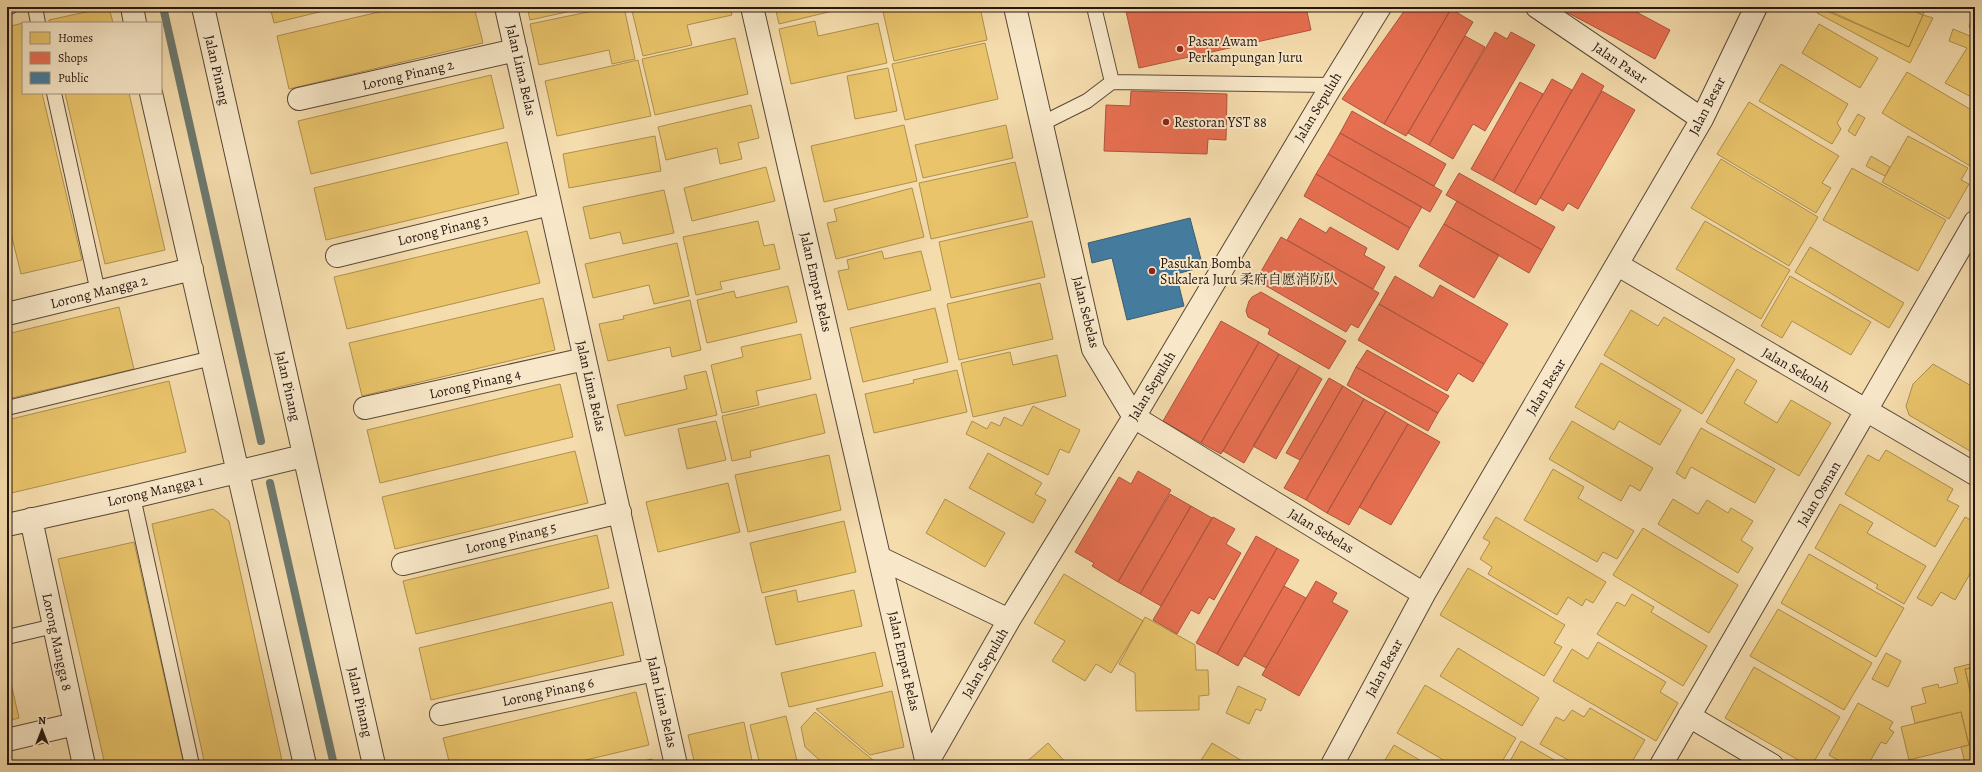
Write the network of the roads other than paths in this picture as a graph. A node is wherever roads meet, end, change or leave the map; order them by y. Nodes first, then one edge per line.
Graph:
1 (10, 7) edge
2 (34, 7) edge
3 (132, 7) edge
4 (203, 7) edge
5 (506, 7) edge
6 (752, 7) edge
7 (1015, 7) edge
8 (1094, 7) edge
9 (1380, 7) edge
10 (1537, 7) edge
11 (1756, 7) edge
12 (7, 8) edge
13 (38, 22) edge
14 (135, 22) edge
15 (516, 50) junction
16 (1112, 82) junction
17 (1332, 85) junction
18 (54, 94) edge
19 (151, 94) edge
20 (299, 99) dead end
21 (1702, 119) junction
22 (1041, 124) junction
23 (550, 204) junction
24 (1975, 222) edge
25 (337, 256) dead end
26 (1618, 265) junction
27 (192, 269) junction
28 (98, 292) junction
29 (8, 308) edge
30 (212, 358) junction
31 (585, 359) junction
32 (7, 408) edge
33 (364, 408) dead end
34 (1866, 412) junction
35 (1134, 417) junction
36 (303, 456) junction
37 (238, 471) junction
38 (1975, 474) edge
39 (133, 497) junction
40 (620, 512) junction
41 (30, 519) junction
42 (7, 525) edge
43 (880, 558) junction
44 (403, 564) dead end
45 (1424, 594) junction
46 (1009, 620) junction
47 (54, 626) junction
48 (7, 637) edge
49 (655, 670) junction
50 (441, 714) dead end
51 (1689, 716) junction
52 (75, 724) junction
53 (7, 740) edge
54 (927, 764) edge
55 (84, 765) edge
56 (192, 765) edge
57 (305, 765) edge
58 (374, 765) edge
59 (676, 765) edge
60 (1332, 765) edge
61 (1661, 765) edge
62 (1772, 765) edge

1 - 12 lane
2 - 13 lane
3 - 14 street
4 - 36 street, Jalan Pinang
5 - 15 street, Jalan Lima Belas
6 - 43 street, Jalan Empat Belas
7 - 22 street, Jalan Sebelas
8 - 16 lane
9 - 17 street, Jalan Sepuluh
10 - 21 street, Jalan Pasar
11 - 21 street, Jalan Besar
15 - 20 street, Lorong Pinang 2
15 - 23 street, Jalan Lima Belas
16 - 17 lane
16 - 22 lane
17 - 35 street, Jalan Sepuluh
18 - 28 lane
19 - 27 street
21 - 26 street, Jalan Besar
22 - 35 street, Jalan Sebelas
23 - 25 street, Lorong Pinang 3
23 - 31 street, Jalan Lima Belas
24 - 34 street, Jalan Osman
26 - 34 street, Jalan Sekolah
26 - 45 street, Jalan Besar
27 - 28 street, Lorong Mangga 2
27 - 30 street
28 - 29 street, Lorong Mangga 2
30 - 32 lane
30 - 37 street
31 - 33 street, Lorong Pinang 4
31 - 40 street, Jalan Lima Belas
34 - 38 street, Jalan Sekolah
34 - 51 street, Jalan Osman
35 - 45 street, Jalan Sebelas
35 - 46 street, Jalan Sepuluh
36 - 37 street, Lorong Mangga 1
36 - 58 street, Jalan Pinang
37 - 39 street, Lorong Mangga 1
37 - 57 street
39 - 41 street, Lorong Mangga 1
39 - 56 lane
40 - 44 street, Lorong Pinang 5
40 - 49 street, Jalan Lima Belas
41 - 42 street, Lorong Mangga 1
41 - 47 street, Lorong Mangga 8
43 - 46 street
43 - 54 street, Jalan Empat Belas
45 - 60 street, Jalan Besar
46 - 54 street, Jalan Sepuluh
47 - 48 lane
47 - 52 street, Lorong Mangga 8
49 - 50 street, Lorong Pinang 6
49 - 59 street, Jalan Lima Belas
51 - 61 street, Jalan Osman
51 - 62 street
52 - 53 street
52 - 55 street, Lorong Mangga 8

